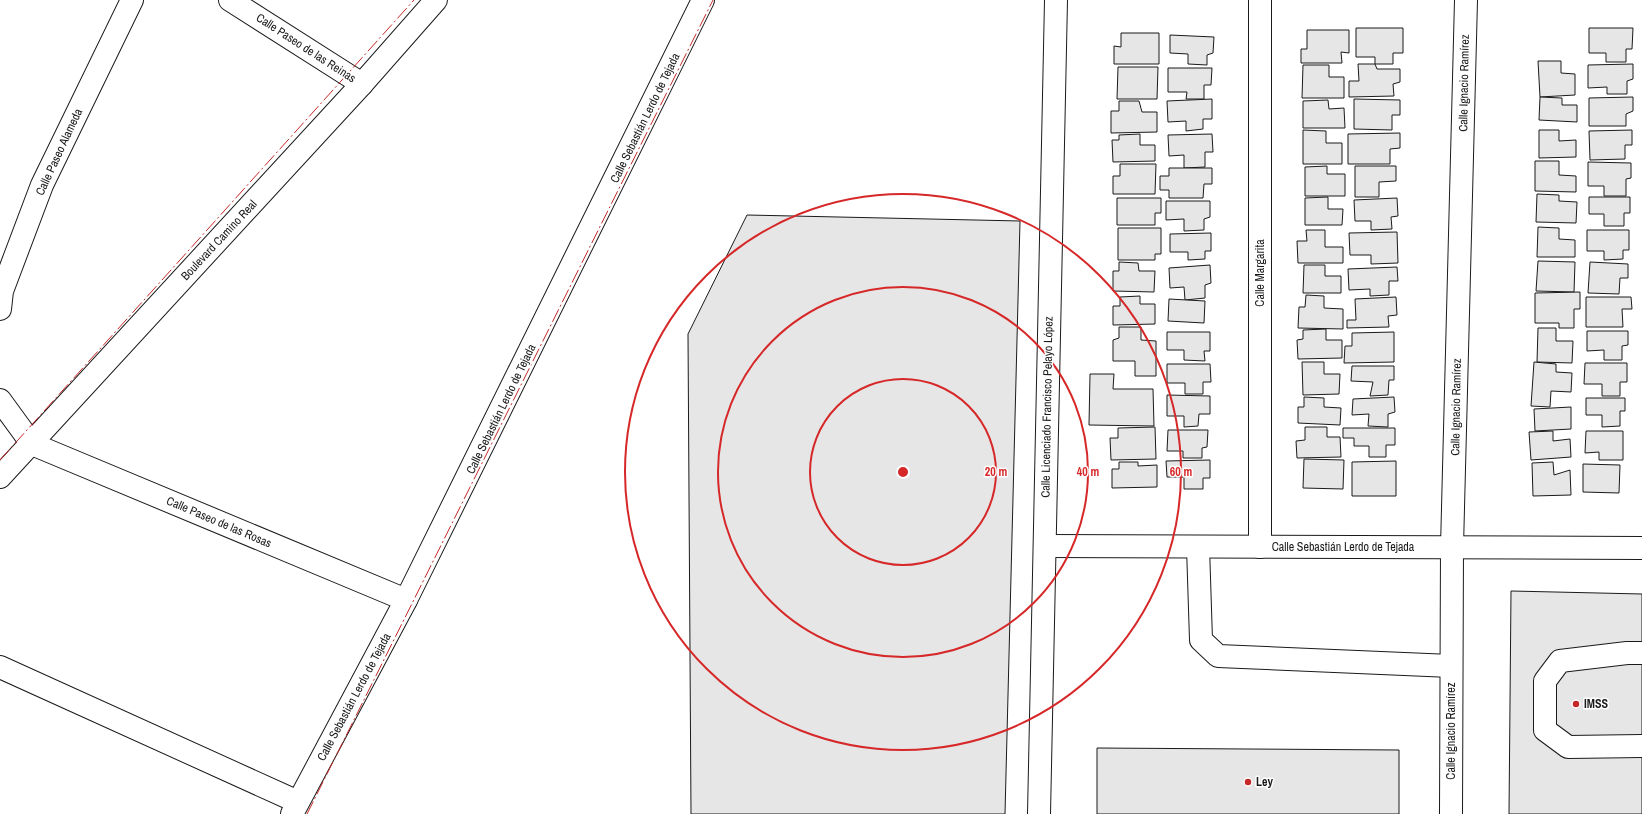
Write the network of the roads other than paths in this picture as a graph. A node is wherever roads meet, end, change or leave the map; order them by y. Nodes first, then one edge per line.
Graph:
1 (132, 0) edge
2 (230, 0) edge
3 (436, 0) edge
4 (703, 0) edge
5 (1056, 0) edge
6 (1260, 0) edge
7 (1466, 0) edge
8 (362, 84) junction
9 (0, 309) edge
10 (0, 400) edge
11 (32, 444) junction
12 (0, 477) edge
13 (1045, 546) junction
14 (1198, 546) junction
15 (1260, 547) junction
16 (1452, 547) junction
17 (1642, 548) edge
18 (406, 600) junction
19 (1642, 653) edge
20 (1451, 666) junction
21 (0, 667) edge
22 (1642, 746) edge
23 (295, 808) edge
24 (1038, 814) edge
25 (1451, 814) edge

1 - 9 street, Calle Paseo Alameda
2 - 8 street, Calle Paseo de las Reinas
3 - 8 street, Boulevard Camino Real
4 - 18 street, Calle Sebastián Lerdo de Tejada
5 - 13 street, Calle Licenciado Francisco Pelayo López
6 - 15 street, Calle Margarita
7 - 16 street, Calle Ignacio Ramírez
8 - 11 street, Boulevard Camino Real
10 - 11 street
11 - 12 street, Boulevard Camino Real
11 - 18 street, Calle Paseo de las Rosas
13 - 14 street, Calle Sebastián Lerdo de Tejada
13 - 24 street, Calle Licenciado Francisco Pelayo López
14 - 15 street, Calle Sebastián Lerdo de Tejada
14 - 20 street
15 - 16 street, Calle Sebastián Lerdo de Tejada
16 - 17 street, Calle Sebastián Lerdo de Tejada
16 - 20 street, Calle Ignacio Ramírez
18 - 23 street, Calle Sebastián Lerdo de Tejada
19 - 22 street
20 - 25 street, Calle Ignacio Ramírez
21 - 23 street

